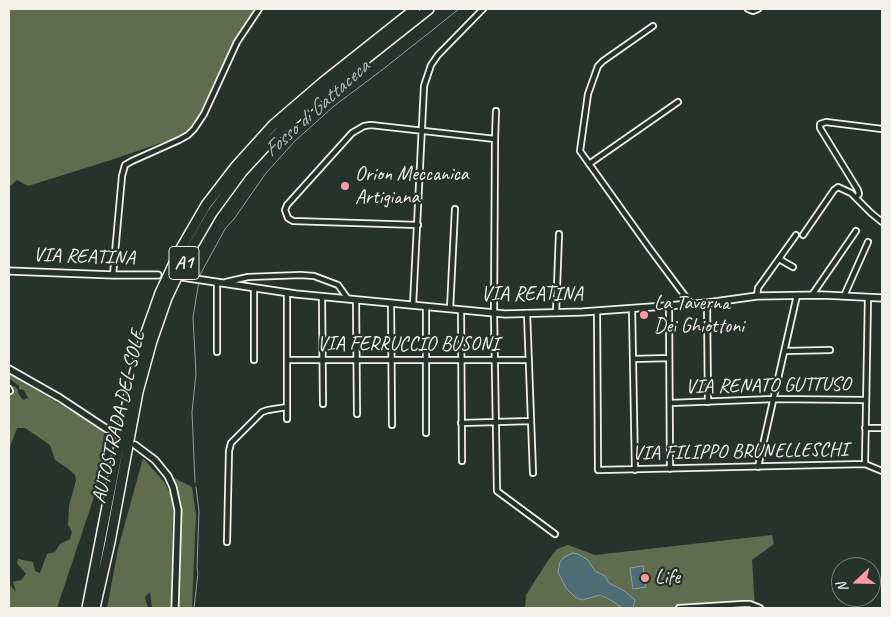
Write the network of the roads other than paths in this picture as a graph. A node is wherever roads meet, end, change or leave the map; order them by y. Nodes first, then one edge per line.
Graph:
1 (259, 9) edge
2 (415, 9) edge
3 (429, 9) edge
4 (482, 9) edge
5 (748, 9) edge
6 (758, 9) edge
7 (653, 26) dead end
8 (678, 102) dead end
9 (496, 111) dead end
10 (882, 129) edge
11 (422, 131) junction
12 (495, 139) junction
13 (589, 164) junction
14 (856, 198) junction
15 (455, 209) dead end
16 (882, 222) edge
17 (418, 225) junction
18 (856, 231) dead end
19 (559, 234) dead end
20 (796, 235) dead end
21 (803, 235) dead end
22 (868, 242) dead end
23 (779, 259) junction
24 (793, 267) dead end
25 (9, 271) edge
26 (113, 275) junction
27 (158, 276) dead end
28 (182, 276) dead end
29 (217, 282) junction
30 (224, 283) junction
31 (254, 288) junction
32 (287, 293) junction
33 (797, 295) junction
34 (812, 295) junction
35 (757, 296) junction
36 (844, 296) junction
37 (322, 297) junction
38 (868, 298) junction
39 (882, 298) edge
40 (348, 299) junction
41 (356, 300) junction
42 (391, 303) junction
43 (707, 303) junction
44 (691, 304) junction
45 (413, 305) junction
46 (426, 306) junction
47 (669, 306) junction
48 (632, 308) junction
49 (450, 309) junction
50 (461, 310) junction
51 (597, 311) junction
52 (494, 313) junction
53 (527, 313) junction
54 (556, 313) junction
55 (785, 350) junction
56 (830, 350) dead end
57 (217, 352) dead end
58 (633, 358) junction
59 (670, 358) junction
60 (254, 360) dead end
61 (287, 360) junction
62 (322, 360) junction
63 (356, 360) junction
64 (392, 360) junction
65 (426, 360) junction
66 (461, 360) junction
67 (495, 360) junction
68 (529, 360) junction
69 (9, 369) edge
70 (774, 399) junction
71 (866, 400) junction
72 (708, 402) junction
73 (670, 403) junction
74 (323, 404) dead end
75 (287, 407) junction
76 (357, 414) dead end
77 (287, 419) dead end
78 (532, 420) junction
79 (496, 422) junction
80 (462, 423) junction
81 (392, 425) dead end
82 (866, 428) junction
83 (882, 428) edge
84 (107, 429) tunnel mouth
85 (426, 433) dead end
86 (135, 445) dead end
87 (462, 461) dead end
88 (865, 464) junction
89 (758, 466) junction
90 (670, 469) junction
91 (634, 470) junction
92 (882, 471) edge
93 (533, 473) dead end
94 (555, 534) dead end
95 (227, 542) dead end
96 (87, 608) edge
97 (95, 608) edge
98 (175, 608) edge
99 (679, 608) edge
100 (760, 608) edge

1 - 26 street
2 - 96 highway, AUTOSTRADA DEL SOLE / A1
3 - 97 highway, AUTOSTRADA DEL SOLE / A1
4 - 11 street
5 - 6 street
7 - 13 street
8 - 13 street
9 - 12 street
10 - 14 street
11 - 12 street
11 - 17 street
11 - 17 street
12 - 52 street
13 - 44 street
14 - 16 street
14 - 21 street
15 - 49 street
17 - 45 street
18 - 34 street
19 - 54 street
20 - 23 street
22 - 36 street
23 - 24 street
23 - 35 street
25 - 26 street, VIA REATINA
26 - 27 street, VIA REATINA
28 - 29 street, VIA REATINA
29 - 30 street, VIA REATINA
29 - 57 street
30 - 31 street, VIA REATINA
30 - 40 street
31 - 32 street, VIA REATINA
31 - 60 street
32 - 37 street, VIA REATINA
32 - 61 street
33 - 34 street, VIA REATINA
33 - 35 street, VIA REATINA
33 - 55 street
34 - 36 street, VIA REATINA
35 - 43 street, VIA REATINA
36 - 38 street, VIA REATINA
37 - 40 street, VIA REATINA
37 - 62 street
38 - 39 street, VIA REATINA
38 - 71 street
40 - 41 street, VIA REATINA
41 - 42 street, VIA REATINA
41 - 63 street
42 - 45 street, VIA REATINA
42 - 64 street
43 - 44 street, VIA REATINA
43 - 72 street
44 - 47 street, VIA REATINA
45 - 46 street, VIA REATINA
46 - 49 street, VIA REATINA
46 - 65 street
47 - 48 street, VIA REATINA
47 - 59 street
48 - 51 street, VIA REATINA
48 - 58 street
49 - 50 street, VIA REATINA
50 - 52 street, VIA REATINA
50 - 66 street
51 - 54 street, VIA REATINA
51 - 91 street, VIA FILIPPO BRUNELLESCHI
52 - 53 street, VIA REATINA
52 - 67 street
53 - 54 street, VIA REATINA
53 - 68 street
55 - 56 street
55 - 70 street
58 - 59 street
58 - 91 street
59 - 73 street
61 - 62 street, VIA FERRUCCIO BUSONI
61 - 75 street
62 - 63 street, VIA FERRUCCIO BUSONI
62 - 74 street
63 - 64 street, VIA FERRUCCIO BUSONI
63 - 76 street
64 - 65 street, VIA FERRUCCIO BUSONI
64 - 81 street
65 - 66 street, VIA FERRUCCIO BUSONI
65 - 85 street
66 - 67 street, VIA FERRUCCIO BUSONI
66 - 80 street
67 - 68 street, VIA FERRUCCIO BUSONI
67 - 79 street
68 - 78 street
69 - 84 street
70 - 71 street, VIA RENATO GUTTUSO
70 - 72 street, VIA RENATO GUTTUSO
70 - 89 street
71 - 82 street
72 - 73 street, VIA RENATO GUTTUSO
73 - 90 street
75 - 77 street
75 - 95 street
78 - 79 street
78 - 93 street
79 - 80 street
79 - 94 street
80 - 87 street
82 - 83 street
82 - 88 street
86 - 98 street
88 - 89 street, VIA FILIPPO BRUNELLESCHI
88 - 92 street, VIA FILIPPO BRUNELLESCHI
89 - 90 street, VIA FILIPPO BRUNELLESCHI
90 - 91 street, VIA FILIPPO BRUNELLESCHI
99 - 100 street

